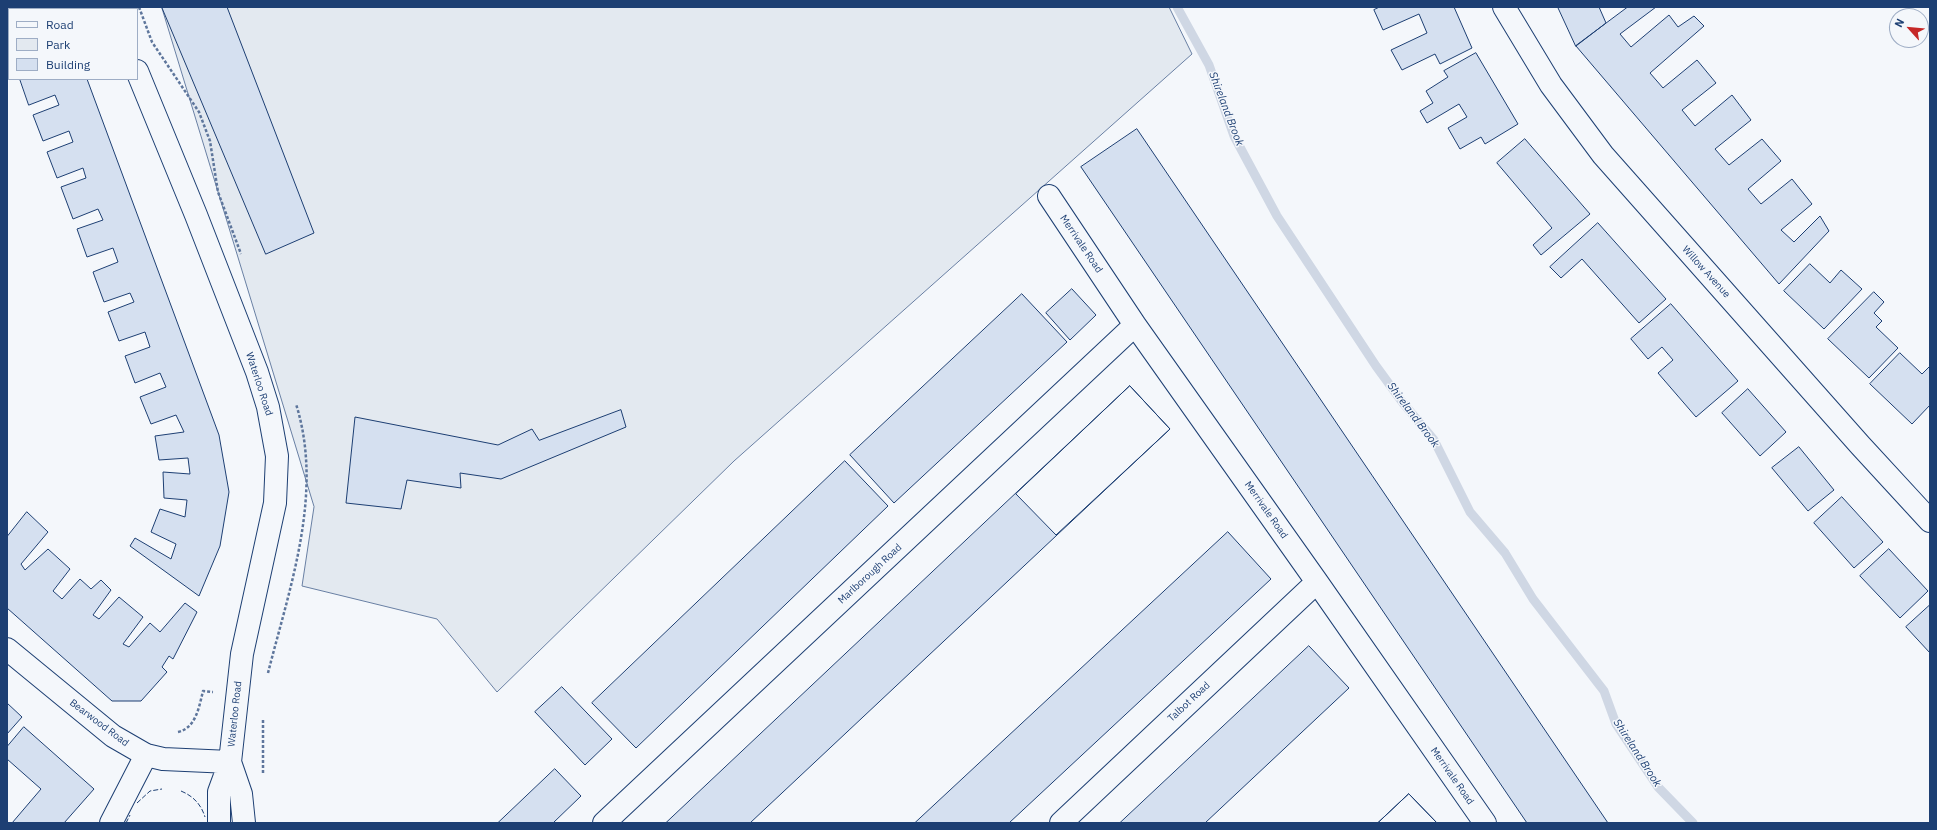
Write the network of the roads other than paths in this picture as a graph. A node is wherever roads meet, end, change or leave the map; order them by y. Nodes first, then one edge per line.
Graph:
1 (1504, 7) edge
2 (138, 73) edge
3 (1049, 196) dead end
4 (1135, 326) junction
5 (1930, 520) edge
6 (1317, 582) junction
7 (7, 649) edge
8 (146, 755) junction
9 (230, 762) junction
10 (111, 823) edge
11 (219, 823) edge
12 (244, 823) edge
13 (604, 823) edge
14 (1061, 823) edge
15 (1486, 823) edge

1 - 5 street, Willow Avenue
2 - 9 street, Waterloo Road
3 - 4 street, Merrivale Road
4 - 6 street, Merrivale Road
4 - 13 street, Marlborough Road
6 - 14 street, Talbot Road
6 - 15 street, Merrivale Road
7 - 8 street, Bearwood Road
8 - 9 street, Bearwood Road
8 - 10 street
9 - 11 street
9 - 12 street

